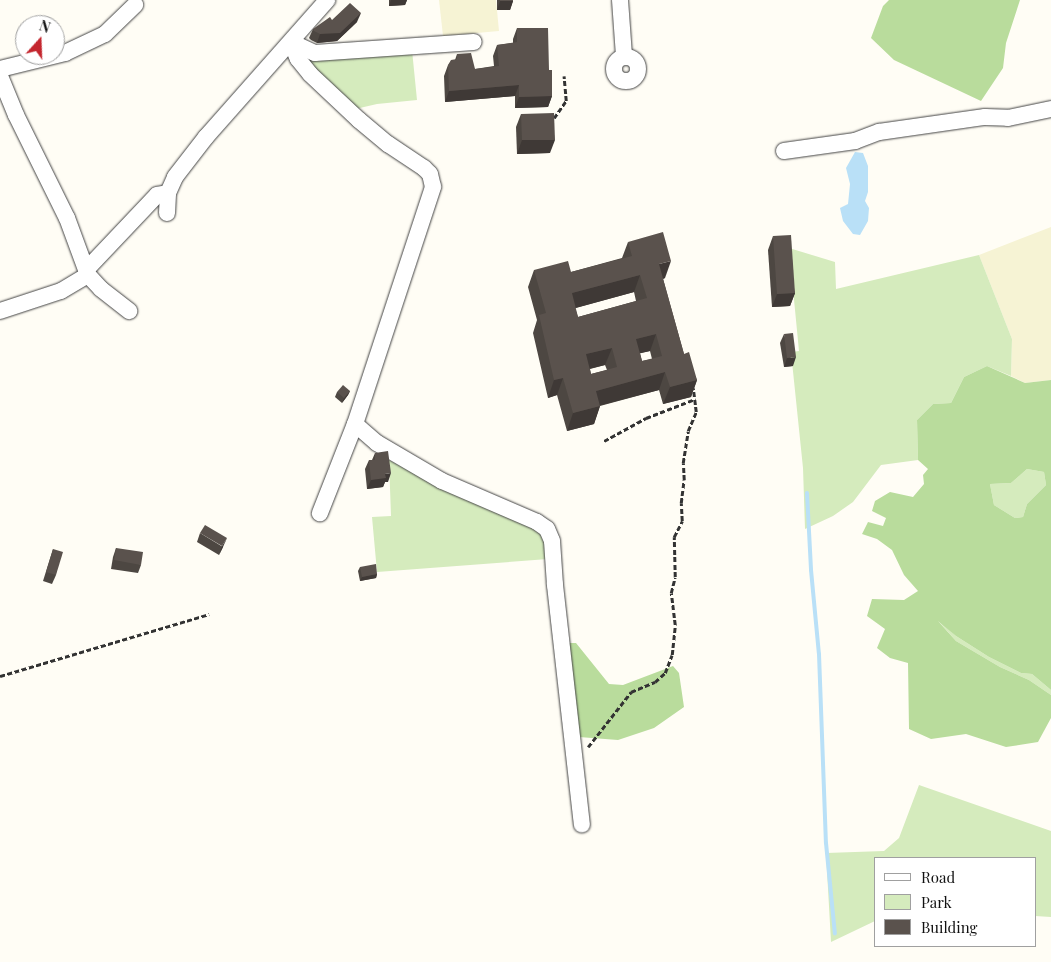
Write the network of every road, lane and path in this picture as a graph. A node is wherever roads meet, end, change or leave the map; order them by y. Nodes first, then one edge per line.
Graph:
1 (327, 0) edge
2 (620, 0) edge
3 (136, 5) dead end
4 (291, 42) junction
5 (474, 42) dead end
6 (624, 56) dead end
7 (0, 69) edge
8 (564, 76) dead end
9 (2, 87) edge
10 (1051, 109) edge
11 (550, 123) edge
12 (784, 151) dead end
13 (168, 192) junction
14 (167, 212) dead end
15 (87, 272) junction
16 (0, 311) edge
17 (130, 311) dead end
18 (692, 381) edge
19 (695, 399) junction
20 (355, 424) junction
21 (604, 441) dead end
22 (320, 513) dead end
23 (209, 614) dead end
24 (0, 676) edge
25 (583, 753) dead end
26 (582, 824) dead end

1 - 4 street
2 - 6 street
3 - 7 street
4 - 5 street
4 - 13 street
4 - 20 street
8 - 11 path
9 - 15 street
10 - 12 street
13 - 14 street
13 - 15 street
15 - 16 street
15 - 17 street
18 - 19 path
19 - 21 path
19 - 25 path
20 - 22 street
20 - 26 street
23 - 24 path

